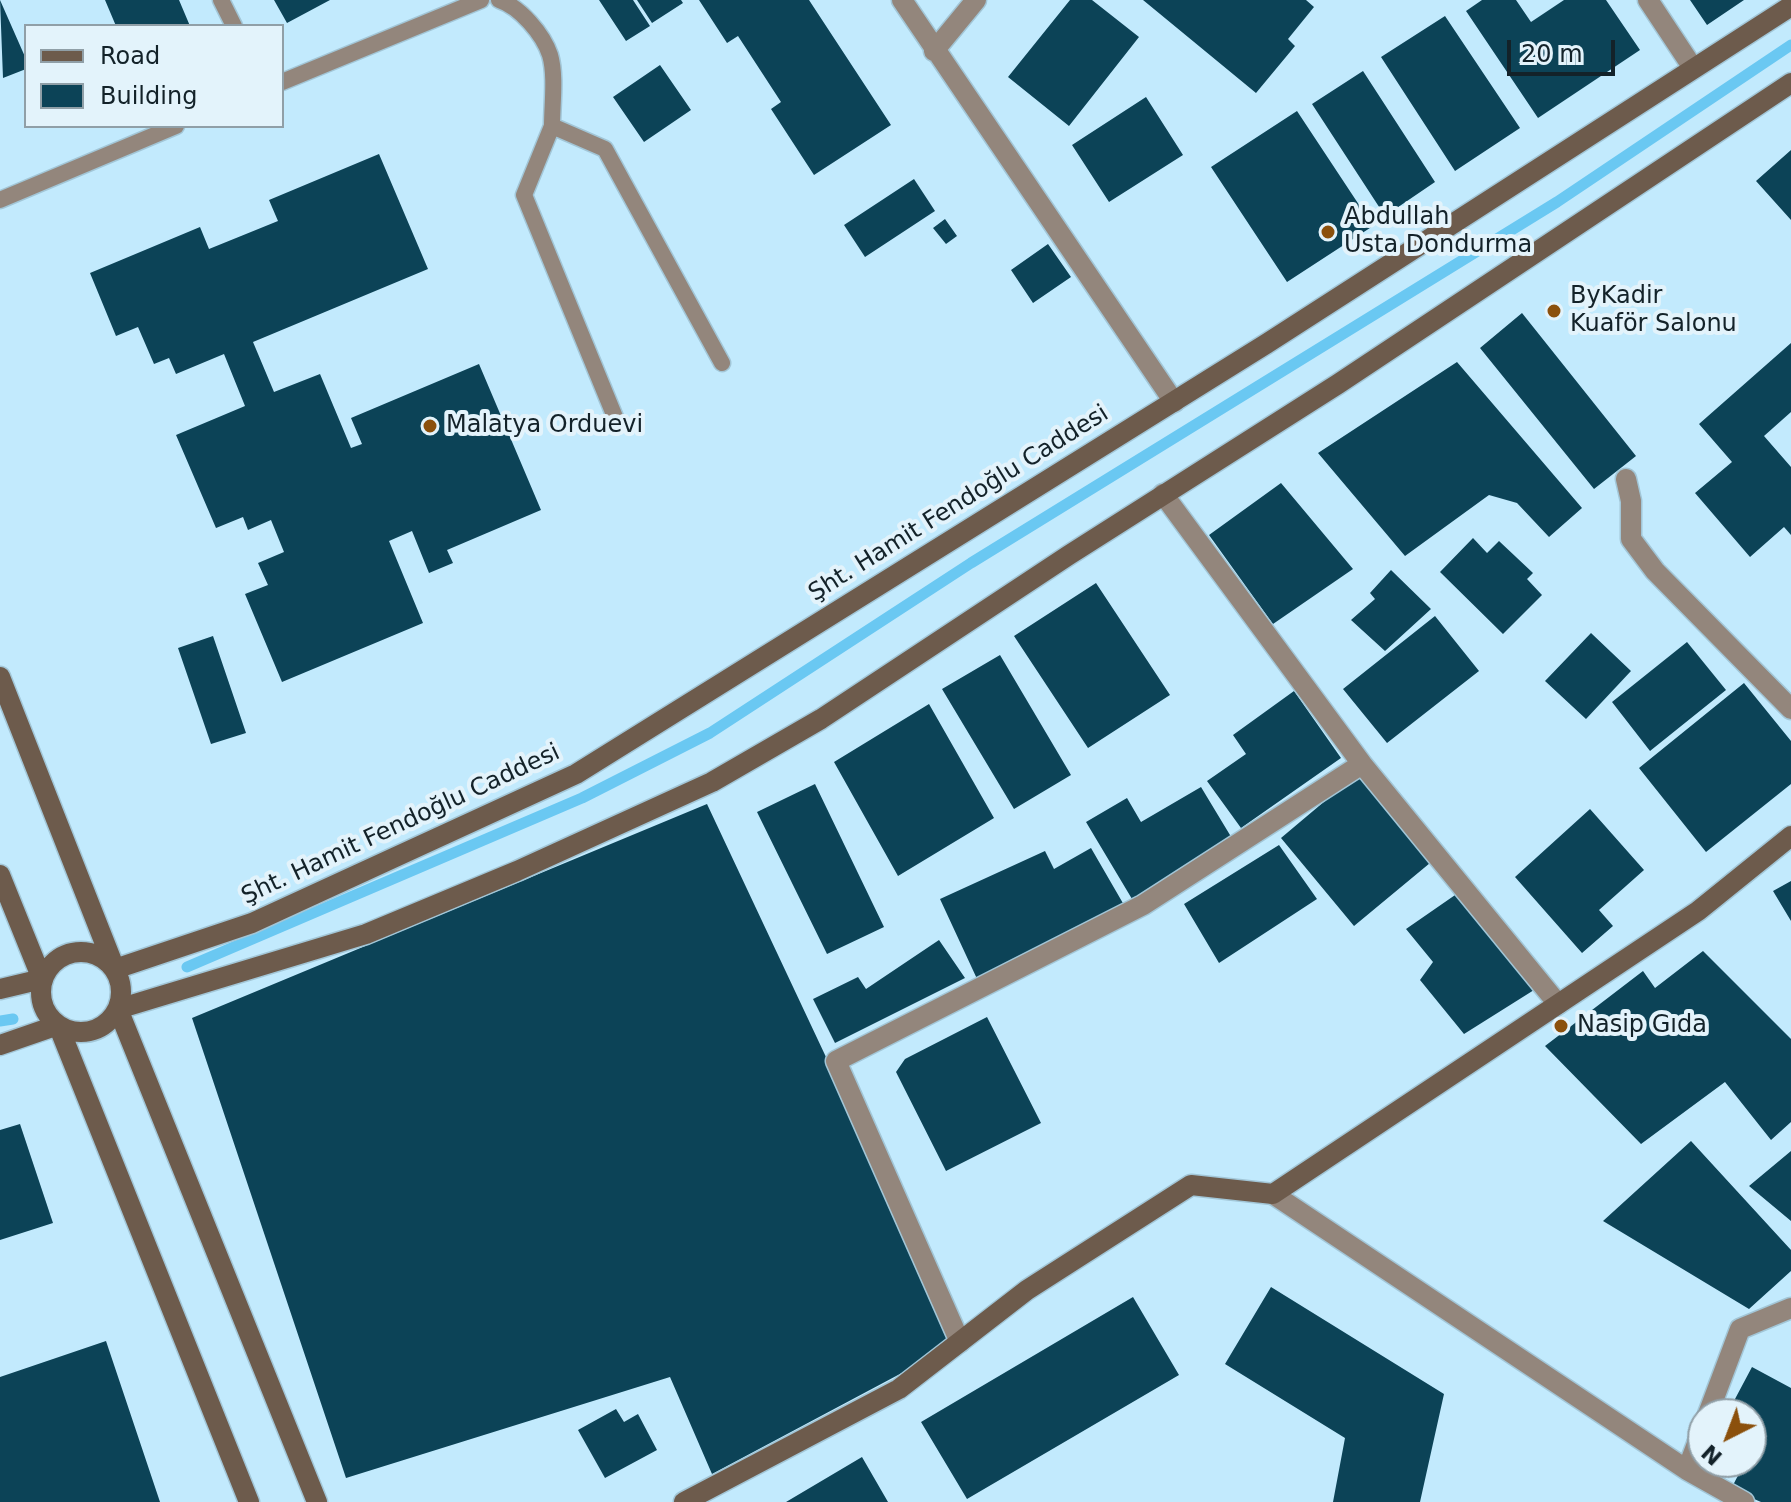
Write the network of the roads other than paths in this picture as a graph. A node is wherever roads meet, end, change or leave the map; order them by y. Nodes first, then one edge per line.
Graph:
1 (221, 0) edge
2 (481, 0) edge
3 (499, 0) edge
4 (902, 0) edge
5 (976, 0) edge
6 (1648, 0) edge
7 (1791, 6) edge
8 (233, 24) edge
9 (934, 51) junction
10 (1693, 68) junction
11 (284, 81) edge
12 (1791, 83) edge
13 (552, 126) junction
14 (171, 128) edge
15 (0, 200) edge
16 (722, 363) dead end
17 (1174, 402) junction
18 (615, 417) dead end
19 (1626, 479) dead end
20 (1163, 494) junction
21 (0, 677) edge
22 (1791, 709) edge
23 (1362, 764) junction
24 (1791, 836) edge
25 (0, 875) edge
26 (115, 969) junction
27 (42, 979) junction
28 (0, 989) edge
29 (1558, 1004) junction
30 (118, 1009) junction
31 (58, 1025) junction
32 (0, 1045) edge
33 (1273, 1194) junction
34 (1791, 1308) edge
35 (960, 1342) junction
36 (1714, 1398) edge
37 (1687, 1470) edge
38 (1701, 1478) edge
39 (249, 1502) edge
40 (317, 1502) edge
41 (684, 1502) edge
42 (1744, 1502) edge

1 - 8 lane
2 - 11 lane
3 - 13 lane
4 - 9 street
5 - 9 street
6 - 10 street
7 - 10 main road, Şht. Hamit Fendoğlu Caddesi
9 - 17 street
10 - 17 main road, Şht. Hamit Fendoğlu Caddesi
12 - 20 main road
13 - 16 lane
13 - 18 lane
14 - 15 lane
17 - 26 main road, Şht. Hamit Fendoğlu Caddesi
19 - 22 street
20 - 23 street
20 - 30 main road
21 - 26 main road
23 - 29 street
23 - 35 street
24 - 29 main road
25 - 27 main road
26 - 27 main road
26 - 30 main road
27 - 28 main road
27 - 31 main road
29 - 33 main road
30 - 31 main road
30 - 40 main road
31 - 32 main road
31 - 39 main road
33 - 35 main road
33 - 37 street
34 - 36 street
35 - 41 main road
38 - 42 street

